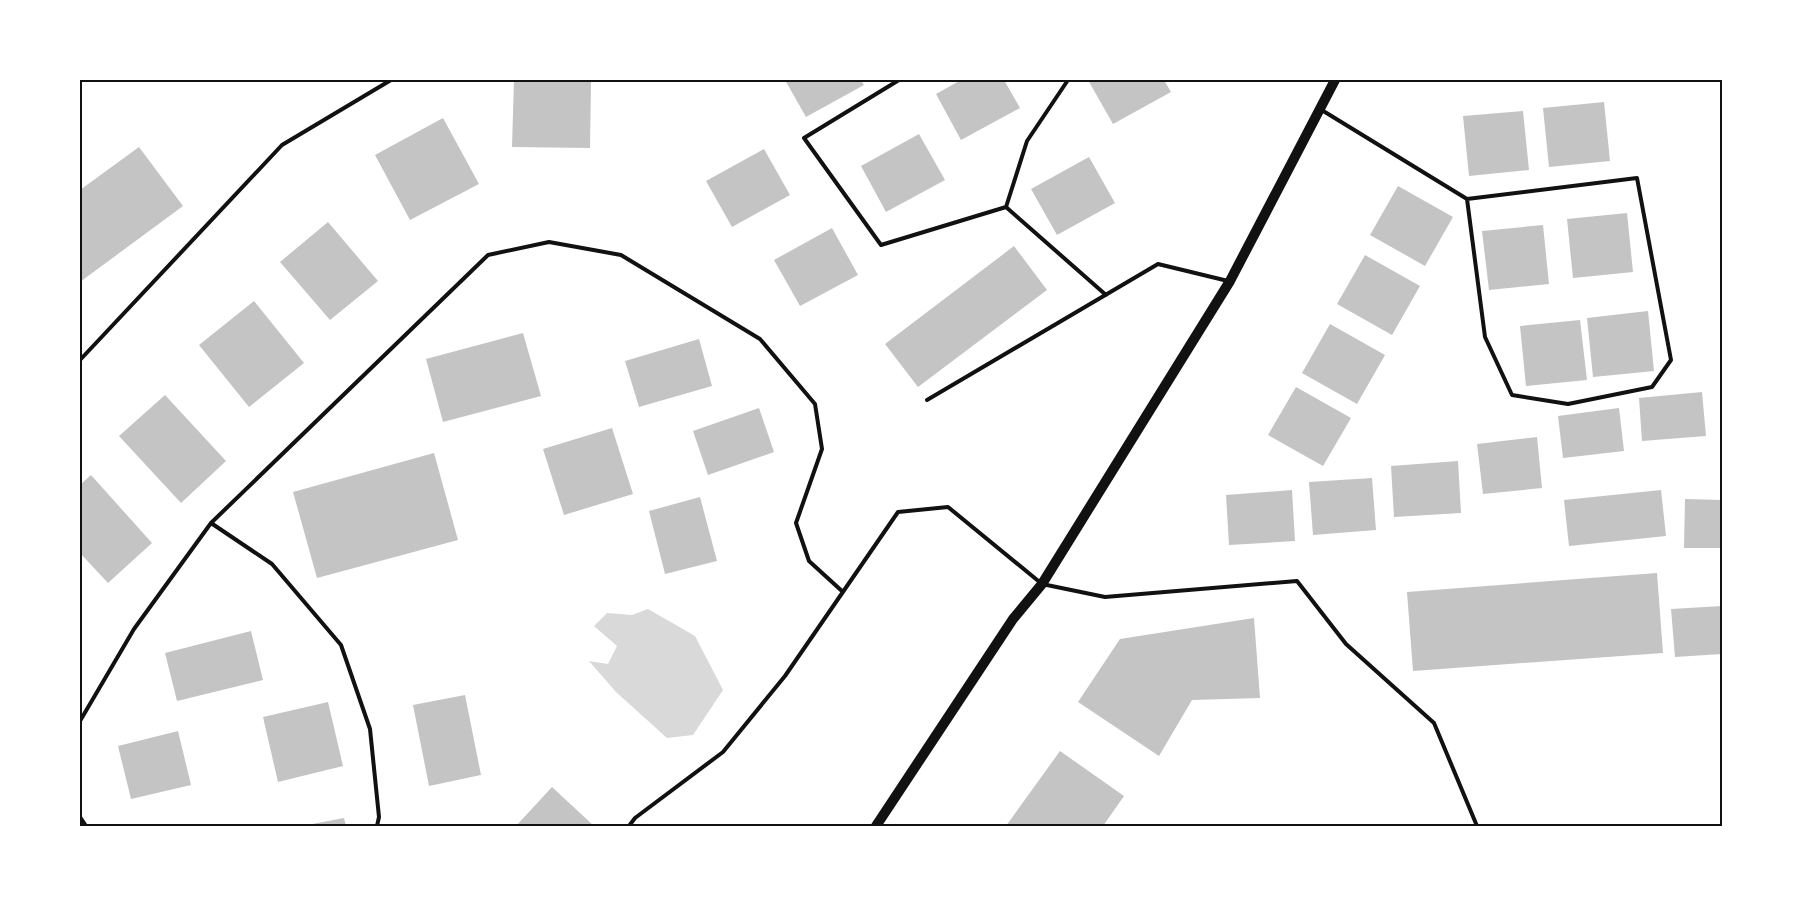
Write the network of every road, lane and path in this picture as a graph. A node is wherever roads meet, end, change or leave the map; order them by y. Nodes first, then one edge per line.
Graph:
1 (391, 80) edge
2 (899, 80) edge
3 (1068, 80) edge
4 (1335, 80) edge
5 (1320, 109) junction
6 (1466, 199) junction
7 (1006, 207) junction
8 (1230, 281) junction
9 (1106, 295) junction
10 (80, 360) edge
11 (928, 400) dead end
12 (211, 523) junction
13 (1042, 584) junction
14 (843, 592) junction
15 (80, 721) edge
16 (80, 817) edge
17 (86, 826) edge
18 (378, 826) edge
19 (629, 826) edge
20 (876, 826) edge
21 (1477, 826) edge

1 - 10 lane
2 - 7 lane
3 - 7 lane
4 - 5 main road
5 - 6 lane
5 - 8 main road
6 - 6 lane
7 - 9 lane
8 - 9 lane
8 - 13 main road
9 - 11 lane
12 - 14 lane
12 - 15 lane
12 - 18 lane
13 - 14 lane
13 - 20 main road
13 - 21 lane
14 - 19 lane
16 - 17 lane

